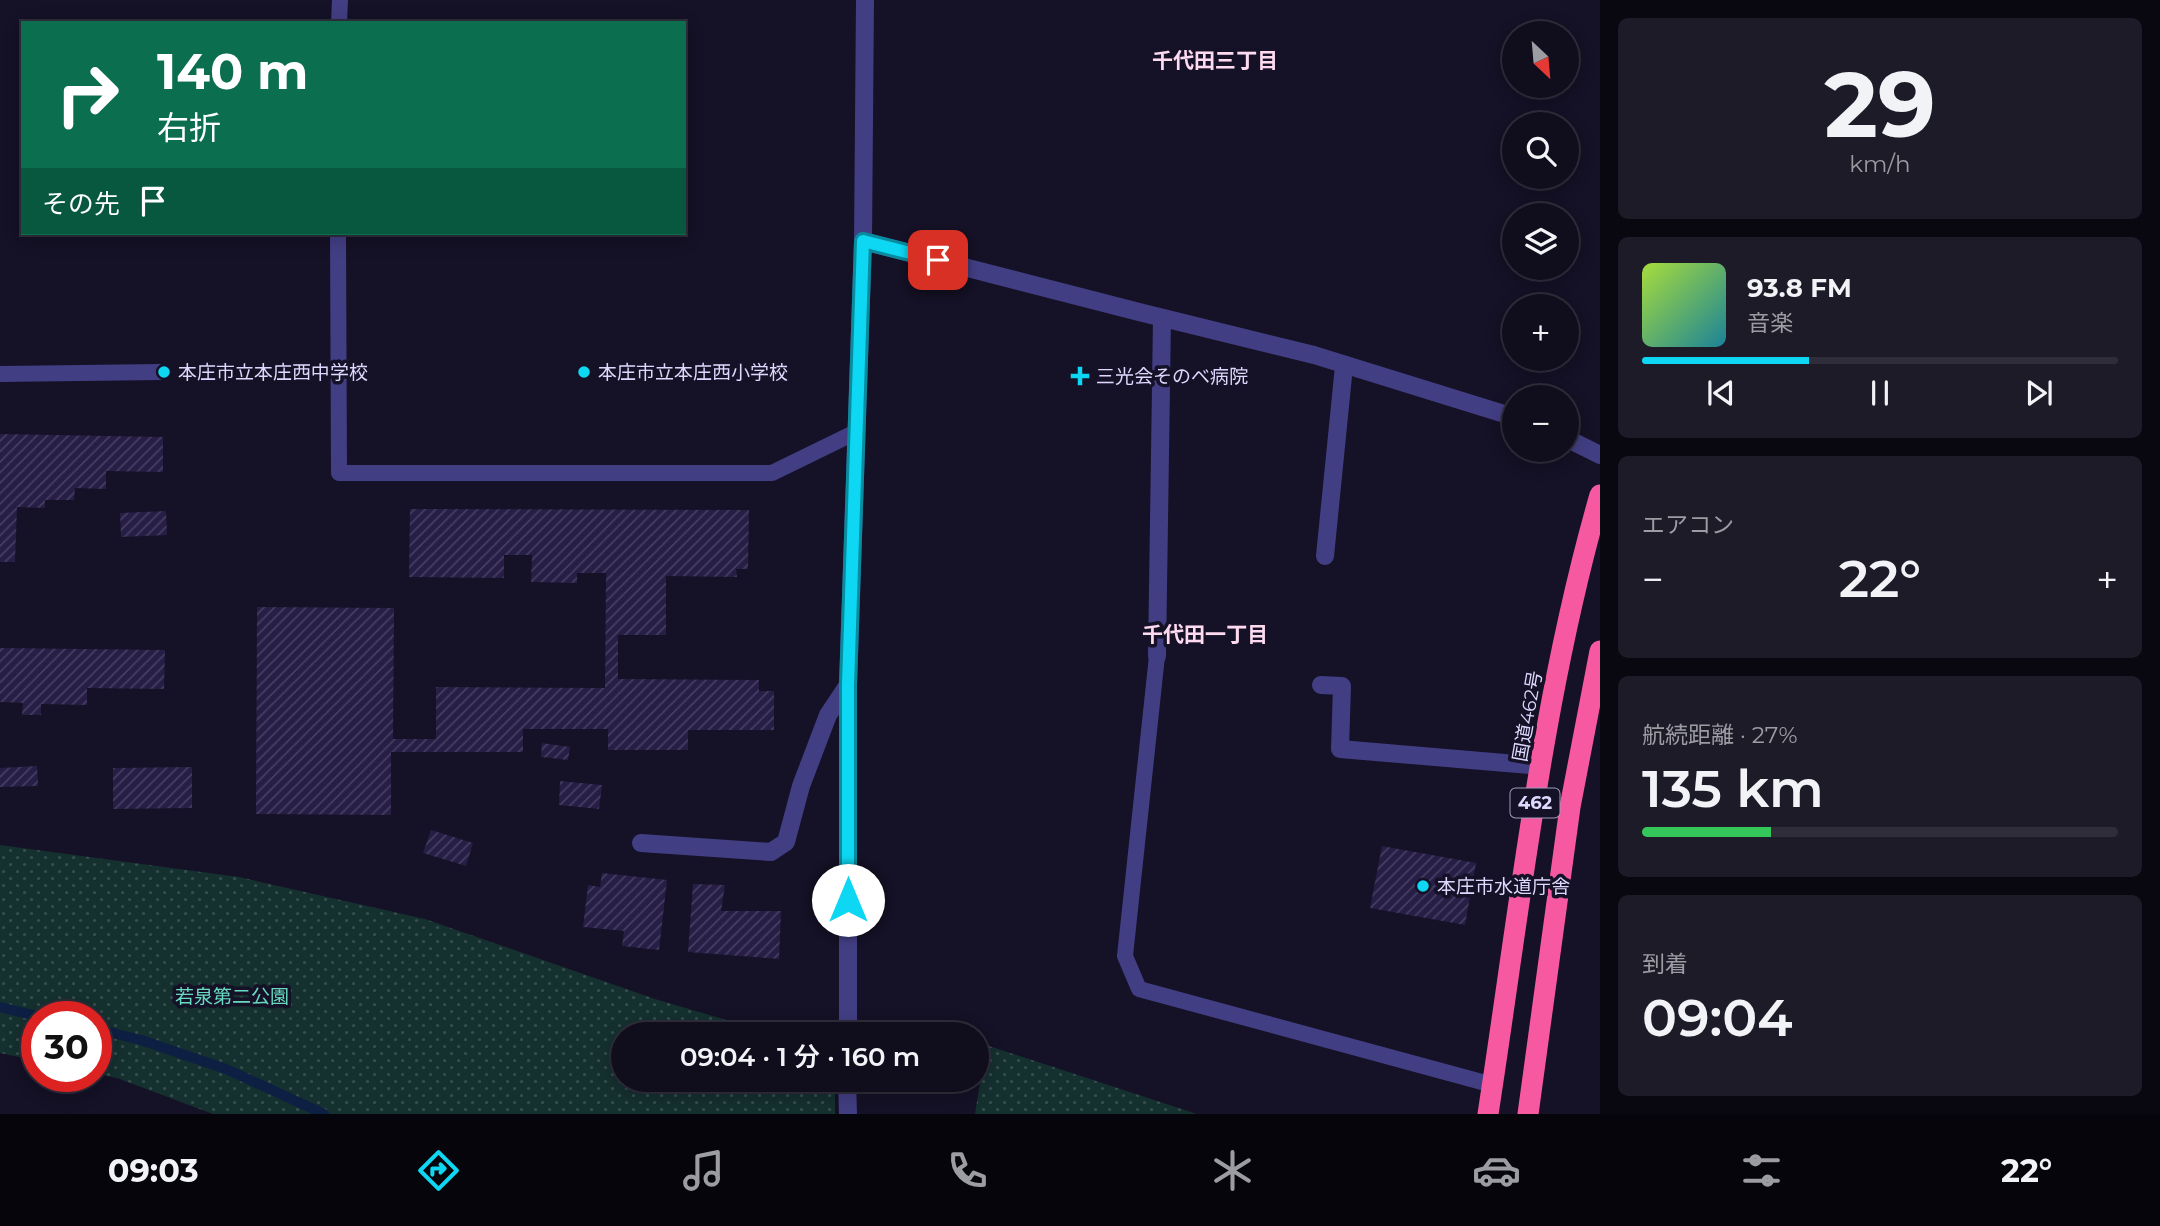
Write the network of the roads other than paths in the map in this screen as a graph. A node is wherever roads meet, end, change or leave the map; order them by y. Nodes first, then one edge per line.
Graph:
1 (340, 0) edge
2 (865, 0) edge
3 (339, 21) edge
4 (338, 235) edge
5 (863, 241) junction
6 (1162, 318) junction
7 (1344, 366) junction
8 (161, 372) dead end
9 (0, 374) edge
10 (1502, 413) edge
11 (856, 432) junction
12 (1579, 444) edge
13 (1600, 455) edge
14 (1600, 495) edge
15 (1325, 556) dead end
16 (1600, 652) edge
17 (1157, 656) joint
18 (848, 685) junction
19 (1321, 685) dead end
20 (1541, 766) junction
21 (641, 843) dead end
22 (848, 1022) edge
23 (1493, 1085) junction
24 (847, 1092) edge
25 (847, 1110) edge
26 (1488, 1114) edge
27 (1528, 1114) edge

1 - 3 lane
2 - 5 street
4 - 11 lane
5 - 6 street
5 - 11 street
6 - 7 street
6 - 17 street
7 - 10 street
7 - 15 street
8 - 9 lane
11 - 18 street
12 - 13 street
14 - 20 highway, 国道462号 / 462
16 - 27 highway, 462
17 - 23 lane
18 - 21 street
18 - 22 street
19 - 20 street
20 - 23 highway, 国道462号 / 462
23 - 26 highway, 国道462号 / 462
24 - 25 street

